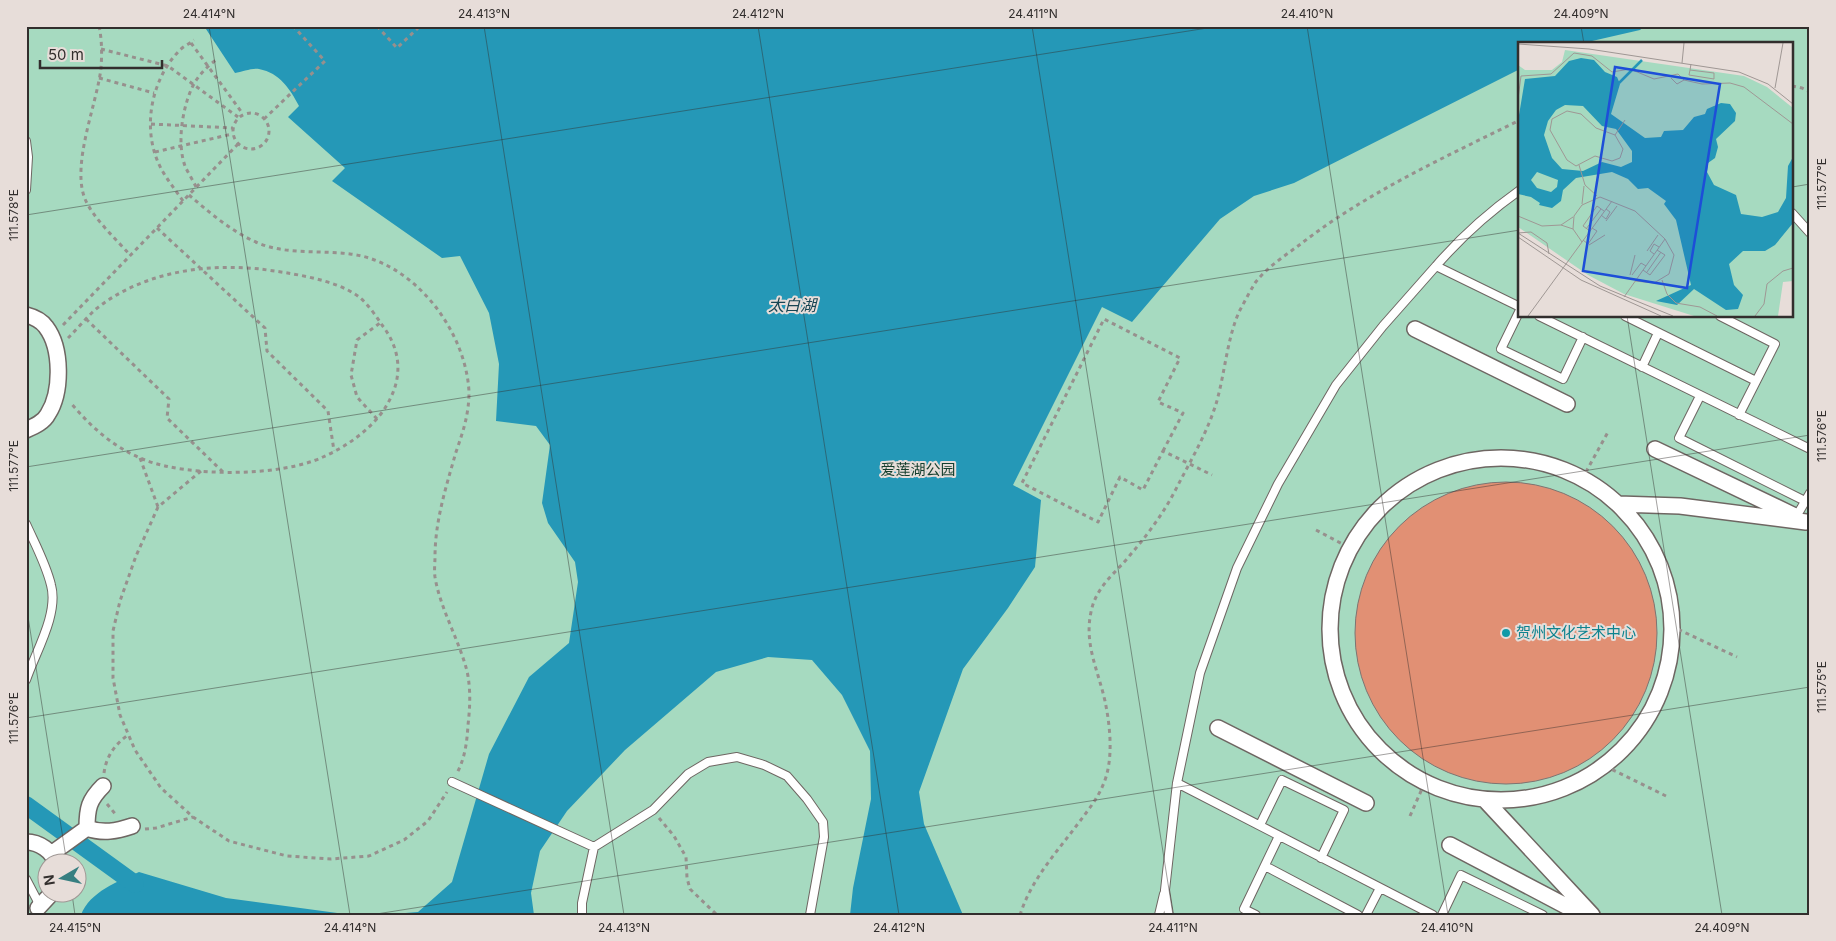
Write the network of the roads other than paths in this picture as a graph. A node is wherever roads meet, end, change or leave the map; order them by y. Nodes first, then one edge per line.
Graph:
1 (26, 141) edge
2 (26, 190) edge
3 (1518, 192) edge
4 (1794, 215) edge
5 (1808, 229) edge
6 (1436, 266) junction
7 (1518, 307) edge
8 (1518, 312) edge
9 (26, 315) edge
10 (1544, 318) edge
11 (1629, 318) edge
12 (1724, 318) edge
13 (1415, 329) dead end
14 (1658, 333) junction
15 (1583, 338) junction
16 (1642, 367) junction
17 (1756, 381) junction
18 (1700, 396) junction
19 (1567, 404) dead end
20 (1739, 415) junction
21 (26, 430) edge
22 (1655, 449) dead end
23 (1810, 449) edge
24 (1810, 493) edge
25 (1805, 501) junction
26 (1618, 504) junction
27 (1796, 517) junction
28 (26, 524) edge
29 (26, 680) edge
30 (1218, 728) dead end
31 (452, 782) road end
32 (1177, 783) junction
33 (103, 786) road end
34 (1486, 800) junction
35 (1366, 803) dead end
36 (1260, 825) junction
37 (132, 826) road end
38 (88, 828) junction
39 (1279, 836) junction
40 (26, 842) edge
41 (1450, 845) dead end
42 (594, 847) junction
43 (49, 854) edge
44 (59, 854) edge
45 (1321, 858) junction
46 (1264, 866) junction
47 (26, 879) edge
48 (1380, 888) junction
49 (1164, 890) junction
50 (39, 911) edge
51 (582, 915) edge
52 (810, 915) edge
53 (1159, 915) edge
54 (1169, 915) edge
55 (1256, 915) edge
56 (1358, 915) edge
57 (1366, 915) edge
58 (1433, 915) edge
59 (1442, 915) edge
60 (1543, 915) edge
61 (1583, 915) edge
62 (1592, 915) edge

1 - 2 lane
3 - 6 lane
4 - 5 lane
6 - 7 lane
6 - 32 lane
8 - 15 lane
9 - 21 street
10 - 15 lane
11 - 14 lane
12 - 17 lane
13 - 19 street
14 - 16 lane
14 - 17 lane
15 - 16 lane
16 - 18 lane
17 - 20 lane
18 - 20 lane
18 - 25 lane
20 - 23 lane
22 - 27 street
24 - 25 lane
25 - 27 lane
26 - 27 street
26 - 34 street
26 - 34 street
28 - 29 lane
30 - 35 street
31 - 42 lane
32 - 36 lane
32 - 49 lane
33 - 38 street
34 - 62 street
36 - 39 lane
36 - 45 lane
37 - 38 street
38 - 44 street
39 - 45 lane
39 - 46 lane
40 - 43 street
41 - 61 street
42 - 51 lane
42 - 52 lane
45 - 48 lane
46 - 55 lane
46 - 56 lane
47 - 50 lane
48 - 57 lane
48 - 58 lane
49 - 53 lane
49 - 54 lane
59 - 60 lane

